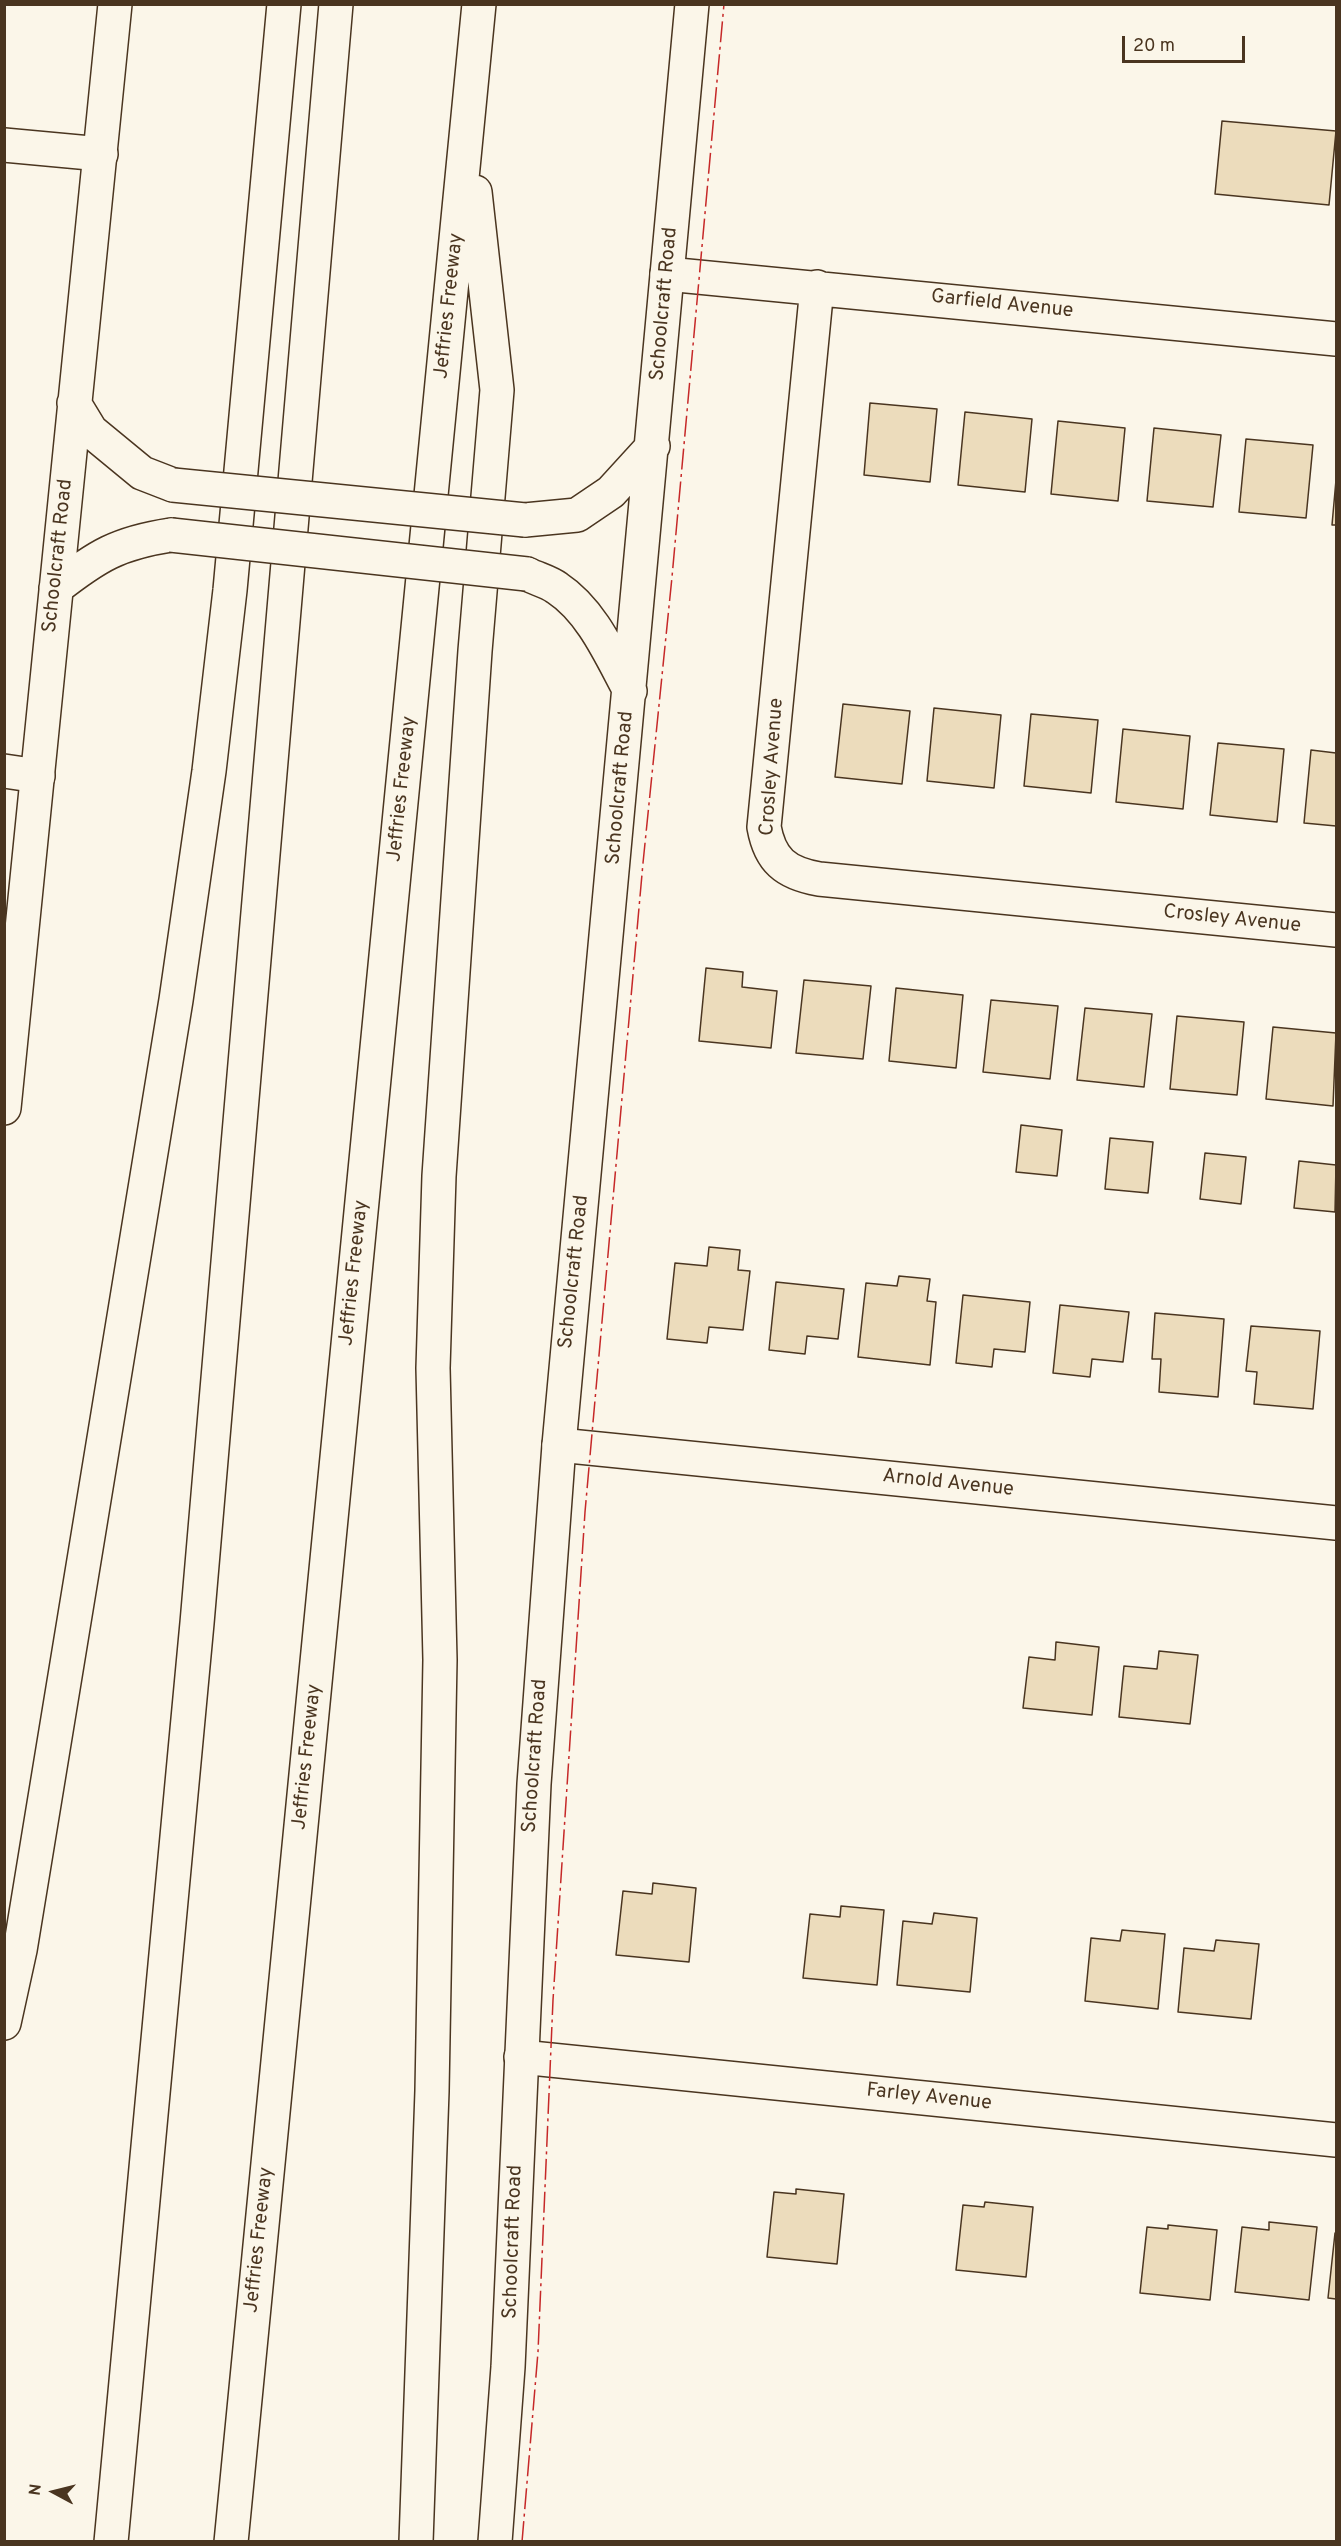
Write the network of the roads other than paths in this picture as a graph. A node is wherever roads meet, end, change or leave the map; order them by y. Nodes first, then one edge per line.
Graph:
1 (115, 4) edge
2 (284, 4) edge
3 (336, 4) edge
4 (479, 4) edge
5 (692, 4) edge
6 (468, 126) junction
7 (4, 145) edge
8 (101, 154) junction
9 (667, 274) junction
10 (817, 286) junction
11 (1336, 339) edge
12 (74, 403) junction
13 (653, 446) junction
14 (56, 588) junction
15 (630, 692) junction
16 (4, 771) edge
17 (38, 776) junction
18 (1336, 930) edge
19 (4, 1108) edge
20 (559, 1444) junction
21 (1336, 1523) edge
22 (4, 2023) edge
23 (521, 2057) junction
24 (1336, 2140) edge
25 (111, 2541) edge
26 (231, 2541) edge
27 (416, 2541) edge
28 (495, 2541) edge

1 - 8 main road, Schoolcraft Road
2 - 22 main road
3 - 25 main road
4 - 6 main road, Jeffries Freeway
5 - 9 main road, Schoolcraft Road
6 - 26 main road, Jeffries Freeway
6 - 27 main road
7 - 8 main road
8 - 12 main road, Schoolcraft Road
9 - 10 main road, Garfield Avenue
9 - 13 main road, Schoolcraft Road
10 - 11 main road, Garfield Avenue
10 - 18 main road, Crosley Avenue
12 - 13 main road, bridge
12 - 14 main road, Schoolcraft Road
13 - 15 main road, Schoolcraft Road
14 - 15 main road, bridge
14 - 17 main road, Schoolcraft Road
15 - 20 main road, Schoolcraft Road
16 - 17 main road
17 - 19 main road, Schoolcraft Road
20 - 21 main road, Arnold Avenue
20 - 23 main road, Schoolcraft Road
23 - 24 main road, Farley Avenue
23 - 28 main road, Schoolcraft Road

